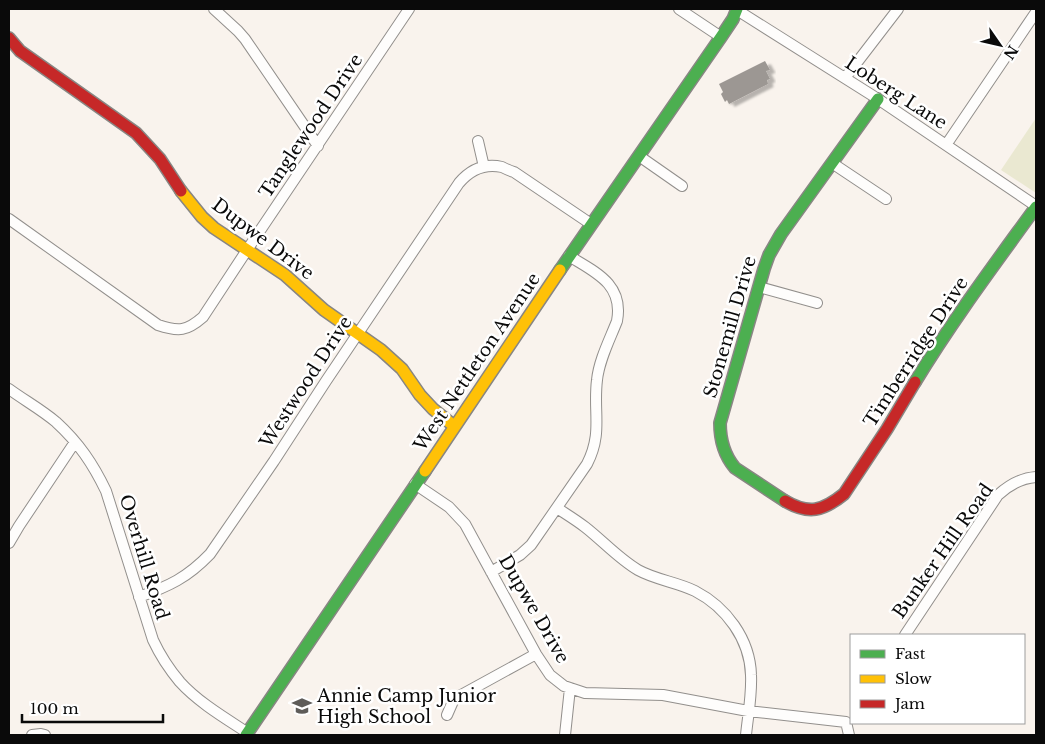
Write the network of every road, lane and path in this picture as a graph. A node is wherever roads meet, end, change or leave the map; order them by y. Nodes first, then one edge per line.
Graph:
1 (214, 9) edge
2 (409, 9) edge
3 (679, 9) edge
4 (898, 9) edge
5 (737, 10) edge
6 (1036, 12) edge
7 (722, 37) junction
8 (9, 38) edge
9 (845, 78) junction
10 (878, 99) junction
11 (478, 141) dead end
12 (946, 145) junction
13 (318, 146) junction
14 (639, 156) junction
15 (832, 163) junction
16 (484, 166) junction
17 (682, 186) dead end
18 (886, 198) dead end
19 (1036, 207) edge
20 (9, 219) edge
21 (591, 224) junction
22 (247, 250) junction
23 (569, 256) junction
24 (759, 287) junction
25 (817, 303) dead end
26 (358, 333) junction
27 (9, 389) edge
28 (454, 426) junction
29 (75, 442) junction
30 (1036, 477) edge
31 (415, 484) junction
32 (557, 508) junction
33 (819, 509) joint
34 (9, 543) edge
35 (491, 572) junction
36 (139, 598) junction
37 (906, 634) edge
38 (536, 654) junction
39 (570, 688) junction
40 (748, 711) junction
41 (448, 715) dead end
42 (849, 718) edge
43 (247, 734) edge
44 (32, 735) edge
45 (45, 735) edge
46 (565, 735) edge
47 (746, 735) edge
48 (848, 735) edge

1 - 13 street
2 - 13 street, Tanglewood Drive
3 - 7 street
4 - 9 street
5 - 7 street, West Nettleton Avenue
5 - 9 street, Loberg Lane
6 - 12 street
7 - 14 street, West Nettleton Avenue
8 - 22 street, Dupwe Drive
9 - 10 street, Loberg Lane
10 - 12 street, Loberg Lane
10 - 15 street, Stonemill Drive
11 - 16 street
12 - 19 street, Loberg Lane
13 - 22 street, Tanglewood Drive
14 - 17 street
14 - 21 street, West Nettleton Avenue
15 - 18 street
15 - 24 street, Stonemill Drive
16 - 21 street
16 - 26 street, Westwood Drive
19 - 33 street, Timberridge Drive
20 - 22 street, Tanglewood Drive
21 - 23 street, West Nettleton Avenue
22 - 26 street, Dupwe Drive
23 - 28 street, West Nettleton Avenue
23 - 32 street
24 - 25 street
24 - 33 street, Stonemill Drive
26 - 28 street, Dupwe Drive
26 - 36 street, Westwood Drive
27 - 29 street, Overhill Road
28 - 31 street, West Nettleton Avenue
29 - 34 street
29 - 36 street, Overhill Road
30 - 37 street, Bunker Hill Road
31 - 35 street, Dupwe Drive
31 - 43 street, West Nettleton Avenue
32 - 35 street
32 - 40 street
35 - 38 street, Dupwe Drive
36 - 43 street, Overhill Road
38 - 39 street, Dupwe Drive
38 - 41 street
39 - 40 street, Dupwe Drive
39 - 46 street
40 - 42 street, Dupwe Drive
40 - 47 street
42 - 48 street, Dupwe Drive
44 - 45 street

